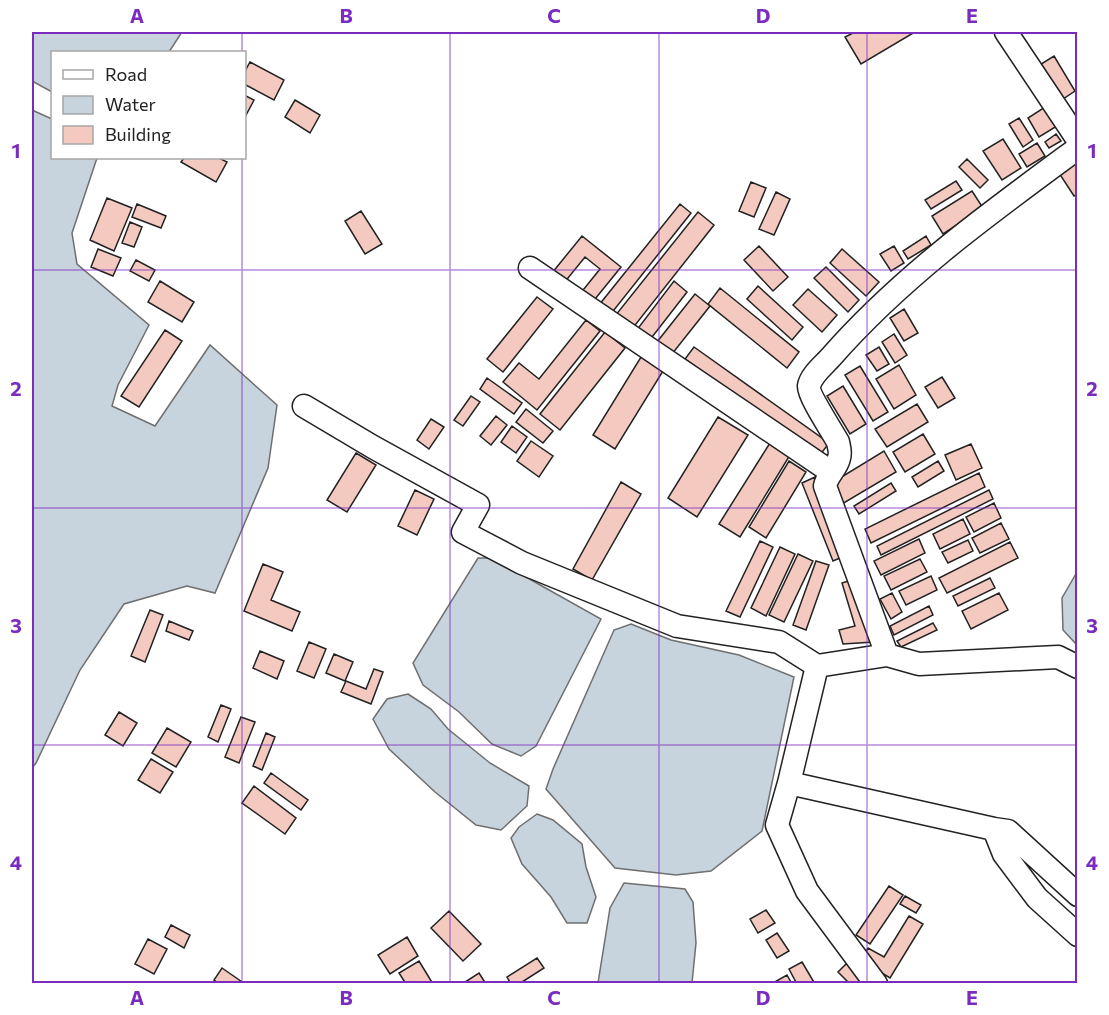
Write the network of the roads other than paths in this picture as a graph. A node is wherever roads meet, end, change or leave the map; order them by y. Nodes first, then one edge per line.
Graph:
1 (1006, 32) edge
2 (1077, 140) edge
3 (1077, 148) edge
4 (530, 268) dead end
5 (304, 406) dead end
6 (831, 472) junction
7 (886, 655) junction
8 (817, 666) junction
9 (1077, 667) edge
10 (789, 783) junction
11 (994, 829) junction
12 (1077, 895) edge
13 (1077, 935) edge
14 (876, 984) edge

1 - 2 street
3 - 6 street
4 - 6 street
5 - 8 street
6 - 7 street
7 - 8 street
7 - 9 street
8 - 10 street
10 - 11 street
10 - 14 street
11 - 12 street
11 - 13 street

